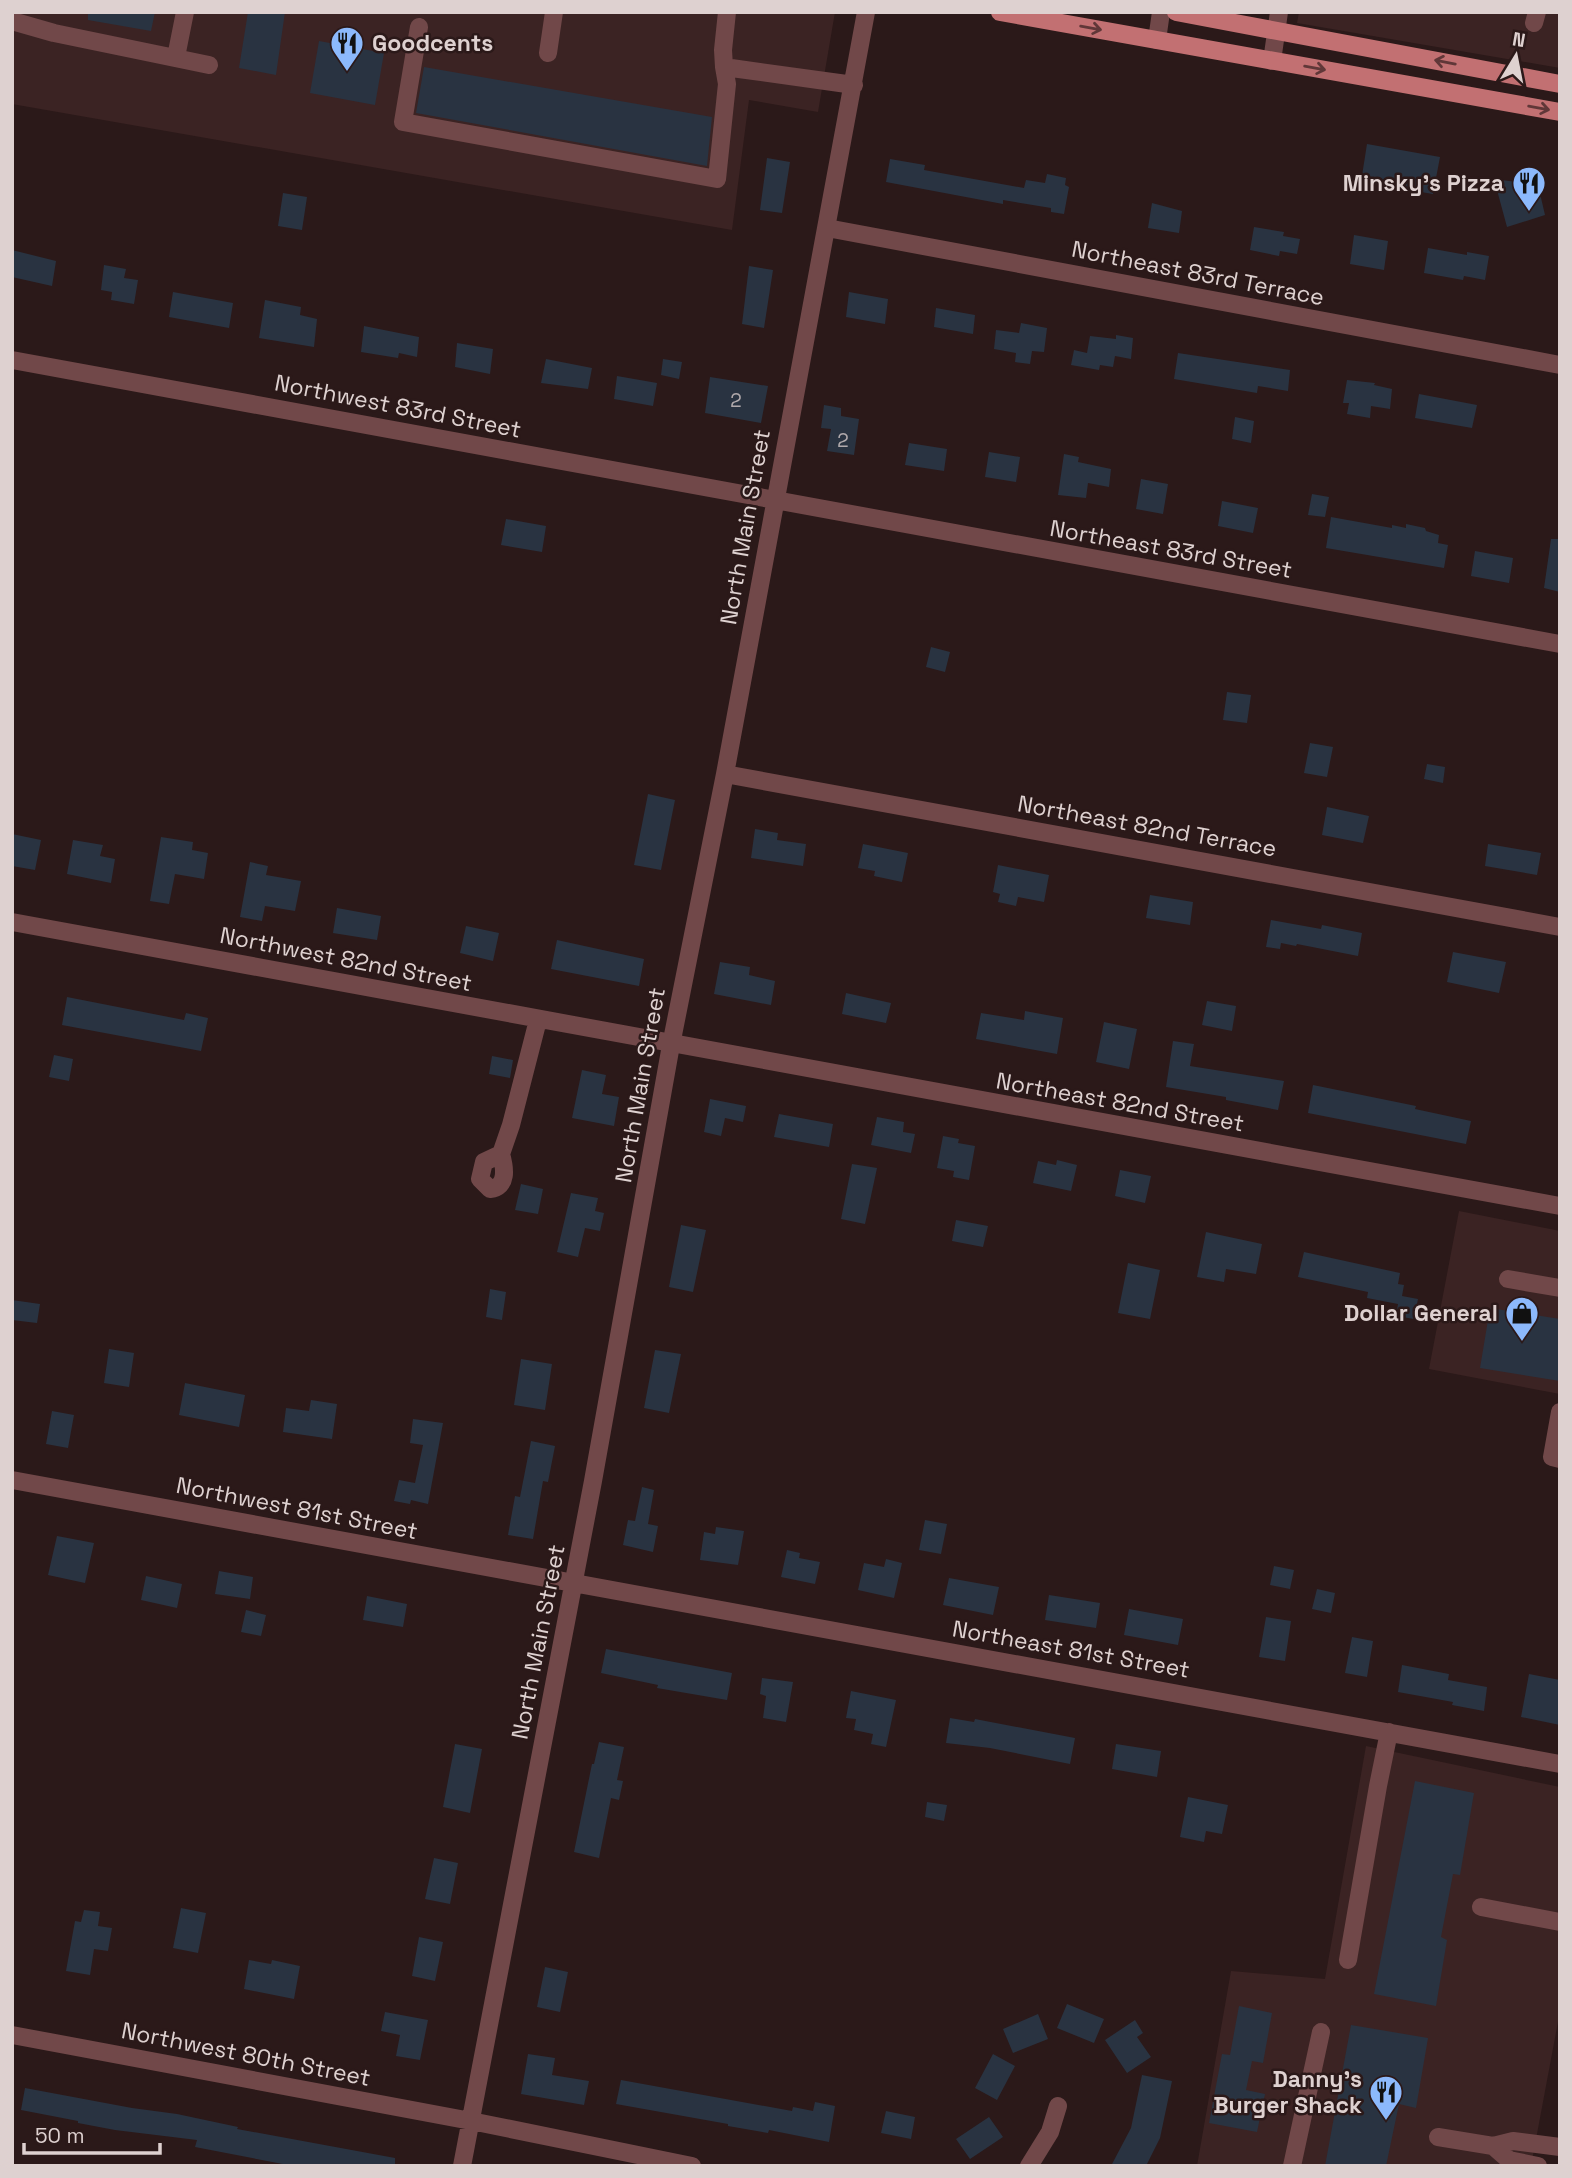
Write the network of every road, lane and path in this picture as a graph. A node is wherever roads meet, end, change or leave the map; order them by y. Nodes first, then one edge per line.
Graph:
1 (185, 12) edge
2 (554, 12) edge
3 (727, 12) edge
4 (866, 12) edge
5 (1000, 12) edge
6 (1161, 12) edge
7 (1176, 12) edge
8 (12, 21) edge
9 (1278, 21) edge
10 (419, 27) dead end
11 (1157, 40) junction
12 (548, 53) dead end
13 (176, 57) junction
14 (1272, 61) junction
15 (209, 65) dead end
16 (723, 66) junction
17 (1560, 84) edge
18 (853, 85) junction
19 (1560, 112) edge
20 (827, 228) junction
21 (12, 360) edge
22 (1558, 370) edge
23 (774, 501) junction
24 (1560, 644) edge
25 (725, 774) junction
26 (12, 922) edge
27 (1560, 926) edge
28 (538, 1020) junction
29 (671, 1045) junction
30 (500, 1154) dead end
31 (1560, 1206) edge
32 (1508, 1279) dead end
33 (1560, 1288) edge
34 (1560, 1412) edge
35 (1556, 1458) edge
36 (12, 1480) edge
37 (574, 1584) junction
38 (1390, 1732) junction
39 (1560, 1764) edge
40 (1481, 1907) dead end
41 (1560, 1923) edge
42 (1348, 1960) dead end
43 (1321, 2032) dead end
44 (12, 2035) edge
45 (1058, 2106) dead end
46 (471, 2121) junction
47 (1438, 2137) dead end
48 (1493, 2146) junction
49 (1560, 2147) edge
50 (462, 2166) edge
51 (692, 2166) edge
52 (1029, 2166) edge
53 (1292, 2166) edge
54 (1538, 2166) edge

1 - 13 street
2 - 12 street
3 - 16 street
4 - 18 street, North Main Street
5 -> 11 main road
6 - 11 street
7 - 9 main road
8 - 13 street
9 - 14 street
17 -> 9 main road
10 - 16 street
11 - 14 main road
13 - 15 street
14 -> 19 main road
16 - 18 street
18 - 20 street, North Main Street
20 - 22 street, Northeast 83rd Terrace
20 - 23 street, North Main Street
21 - 23 street, Northwest 83rd Street
23 - 24 street, Northeast 83rd Street
23 - 25 street, North Main Street
25 - 27 street, Northeast 82nd Terrace
25 - 29 street, North Main Street
26 - 28 street, Northwest 82nd Street
28 - 29 street, Northwest 82nd Street
28 - 30 street
29 - 31 street, Northeast 82nd Street
29 - 37 street, North Main Street
32 - 33 street
34 - 35 street
36 - 37 street, Northwest 81st Street
37 - 38 street, Northeast 81st Street
37 - 46 street, North Main Street
38 - 39 street, Northeast 81st Street
38 - 42 street
40 - 41 street
43 - 53 street
44 - 46 street, Northwest 80th Street
45 - 52 street
46 - 50 street, North Main Street
46 - 51 street, Northwest 80th Street
47 - 48 street
48 - 49 street
48 - 54 street

